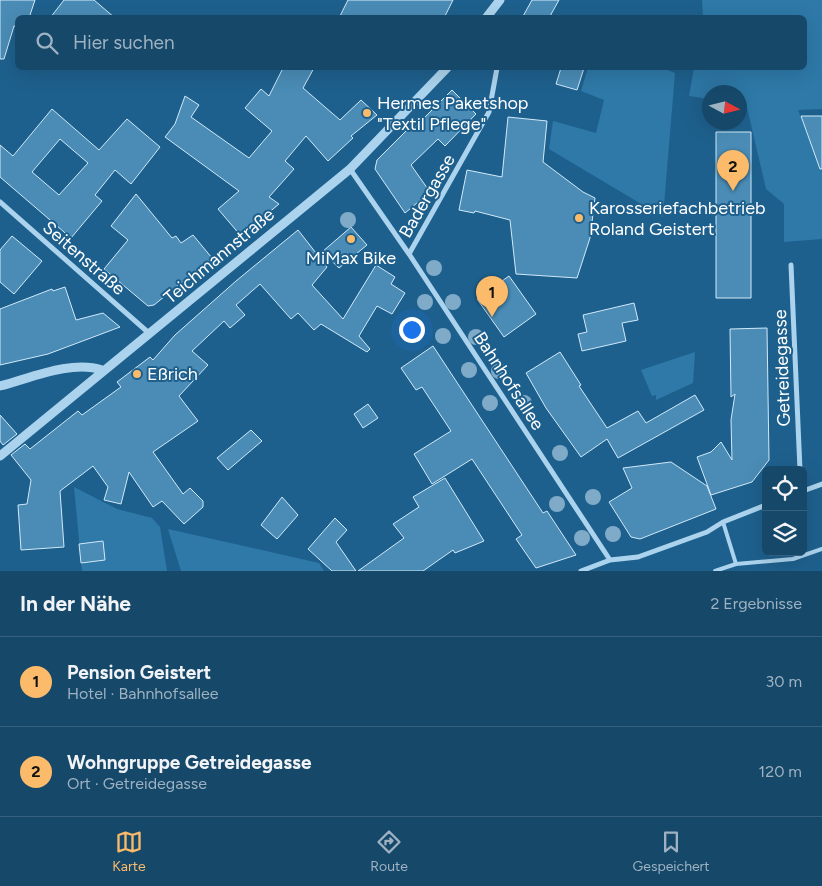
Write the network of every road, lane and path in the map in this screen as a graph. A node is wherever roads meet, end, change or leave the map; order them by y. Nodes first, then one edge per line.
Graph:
1 (500, 0) edge
2 (488, 15) edge
3 (446, 70) edge
4 (497, 70) edge
5 (350, 169) junction
6 (0, 202) edge
7 (408, 254) junction
8 (791, 265) dead end
9 (150, 334) junction
10 (102, 370) junction
11 (0, 386) edge
12 (0, 456) edge
13 (800, 466) edge
14 (822, 484) edge
15 (807, 489) edge
16 (762, 507) edge
17 (723, 522) junction
18 (822, 549) edge
19 (610, 560) junction
20 (736, 564) junction
21 (581, 571) edge
22 (715, 571) edge

1 - 2 street
3 - 5 street, Teichmannstraße
4 - 7 street, Badergasse
5 - 7 street, Bahnhofsallee
5 - 9 street, Teichmannstraße
6 - 9 street, Seitenstraße
7 - 19 street, Bahnhofsallee
8 - 13 street, Getreidegasse
9 - 10 street, Teichmannstraße
10 - 11 street
10 - 12 street, Teichmannstraße
14 - 15 street
16 - 17 street
17 - 19 street
17 - 20 lane
18 - 20 lane
19 - 21 street
20 - 22 lane

